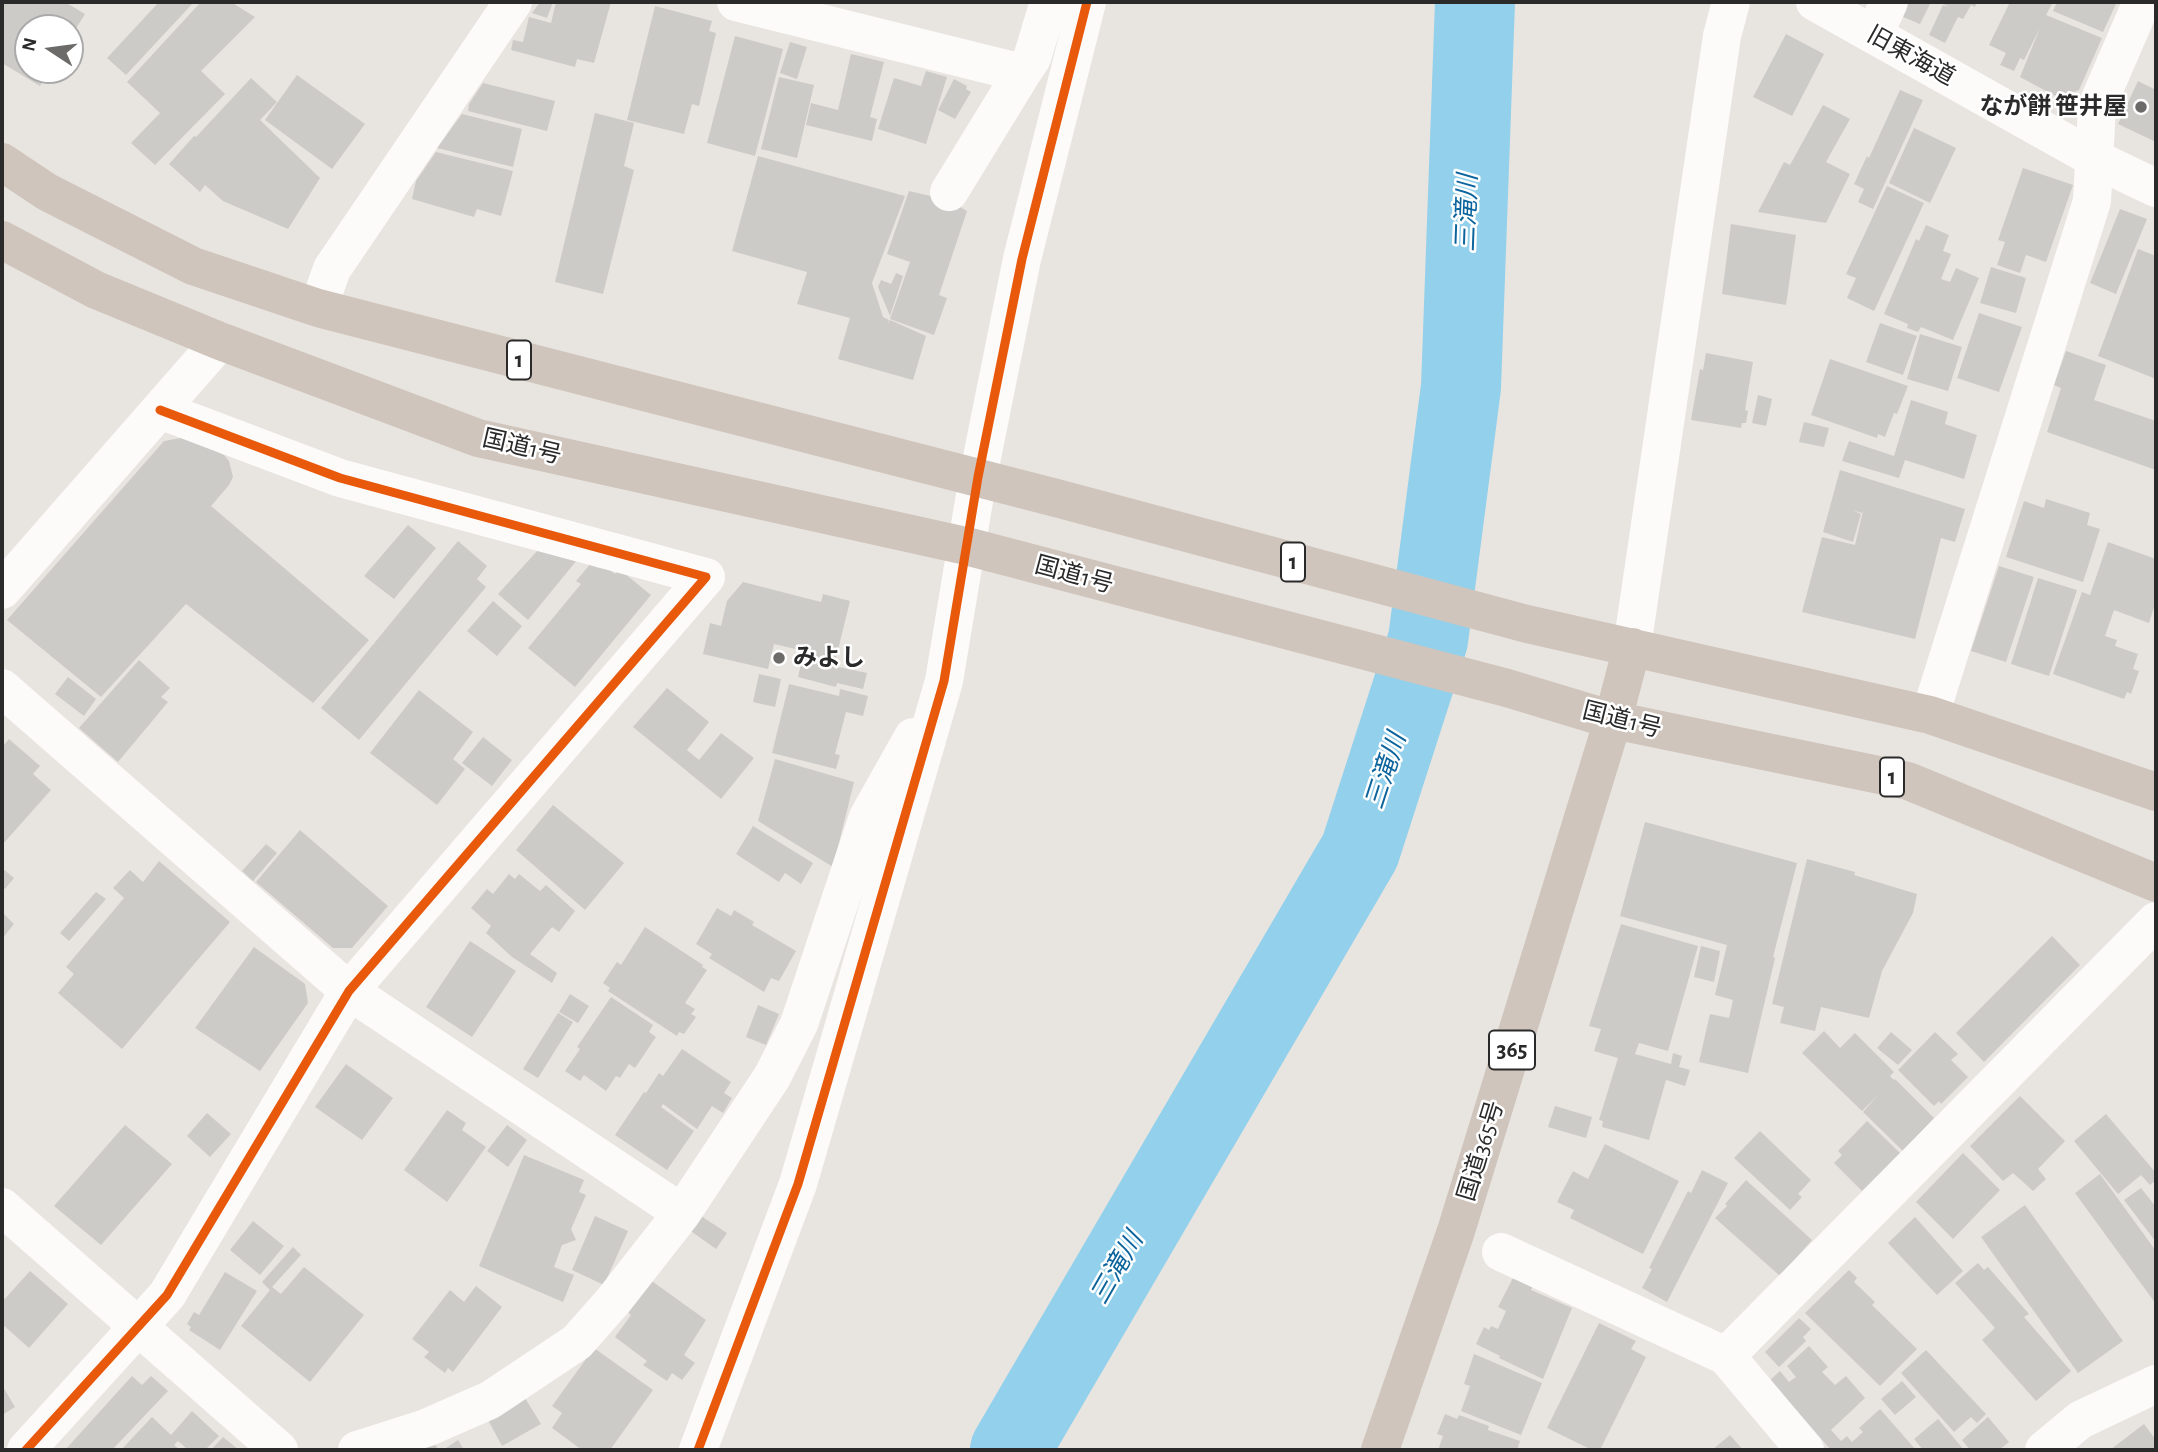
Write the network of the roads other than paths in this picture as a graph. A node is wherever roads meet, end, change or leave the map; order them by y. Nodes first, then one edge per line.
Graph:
1 (513, 2) edge
2 (736, 2) edge
3 (1049, 2) edge
4 (1087, 2) edge
5 (1731, 2) edge
6 (1815, 2) edge
7 (2142, 2) edge
8 (1881, 18) edge
9 (1022, 74) junction
10 (2095, 159) junction
11 (2, 162) edge
12 (2156, 188) edge
13 (949, 192) dead end
14 (2, 240) edge
15 (318, 308) junction
16 (220, 341) junction
17 (160, 410) junction
18 (978, 477) junction
19 (966, 546) junction
20 (2, 590) edge
21 (1632, 647) junction
22 (944, 681) junction
23 (2, 688) edge
24 (1930, 715) junction
25 (1613, 720) junction
26 (2156, 792) edge
27 (2156, 883) edge
28 (2156, 921) edge
29 (349, 991) junction
30 (2, 1207) edge
31 (681, 1213) junction
32 (1501, 1252) dead end
33 (139, 1326) junction
34 (1726, 1356) junction
35 (2156, 1384) edge
36 (26, 1450) edge
37 (279, 1450) edge
38 (357, 1450) edge
39 (698, 1450) edge
40 (1380, 1450) edge
41 (1805, 1450) edge
42 (2044, 1450) edge

1 - 15 street
2 - 9 street
3 - 9 street
4 - 18 street
5 - 21 street
6 - 8 street, 旧東海道
7 - 10 street
8 - 10 street, 旧東海道
9 - 13 street
10 - 12 street, 旧東海道
10 - 24 street
11 - 15 highway, 1
14 - 16 highway, 国道1号 / 1
15 - 18 highway, 1
16 - 17 street
16 - 19 highway, 国道1号 / 1
17 - 20 street
17 - 29 street
18 - 19 street
18 - 21 highway, 1
19 - 22 street
19 - 25 highway, 国道1号 / 1
21 - 24 highway, 1
21 - 25 highway, 国道365号 / 365
22 - 31 street
22 - 39 street
23 - 29 street
24 - 26 highway, 1
25 - 27 highway, 国道1号 / 1
25 - 40 highway, 国道365号 / 365
28 - 34 street
29 - 31 street
29 - 33 street
30 - 33 street
31 - 38 street
32 - 34 street
33 - 36 street
33 - 37 street
34 - 41 street
35 - 42 street

